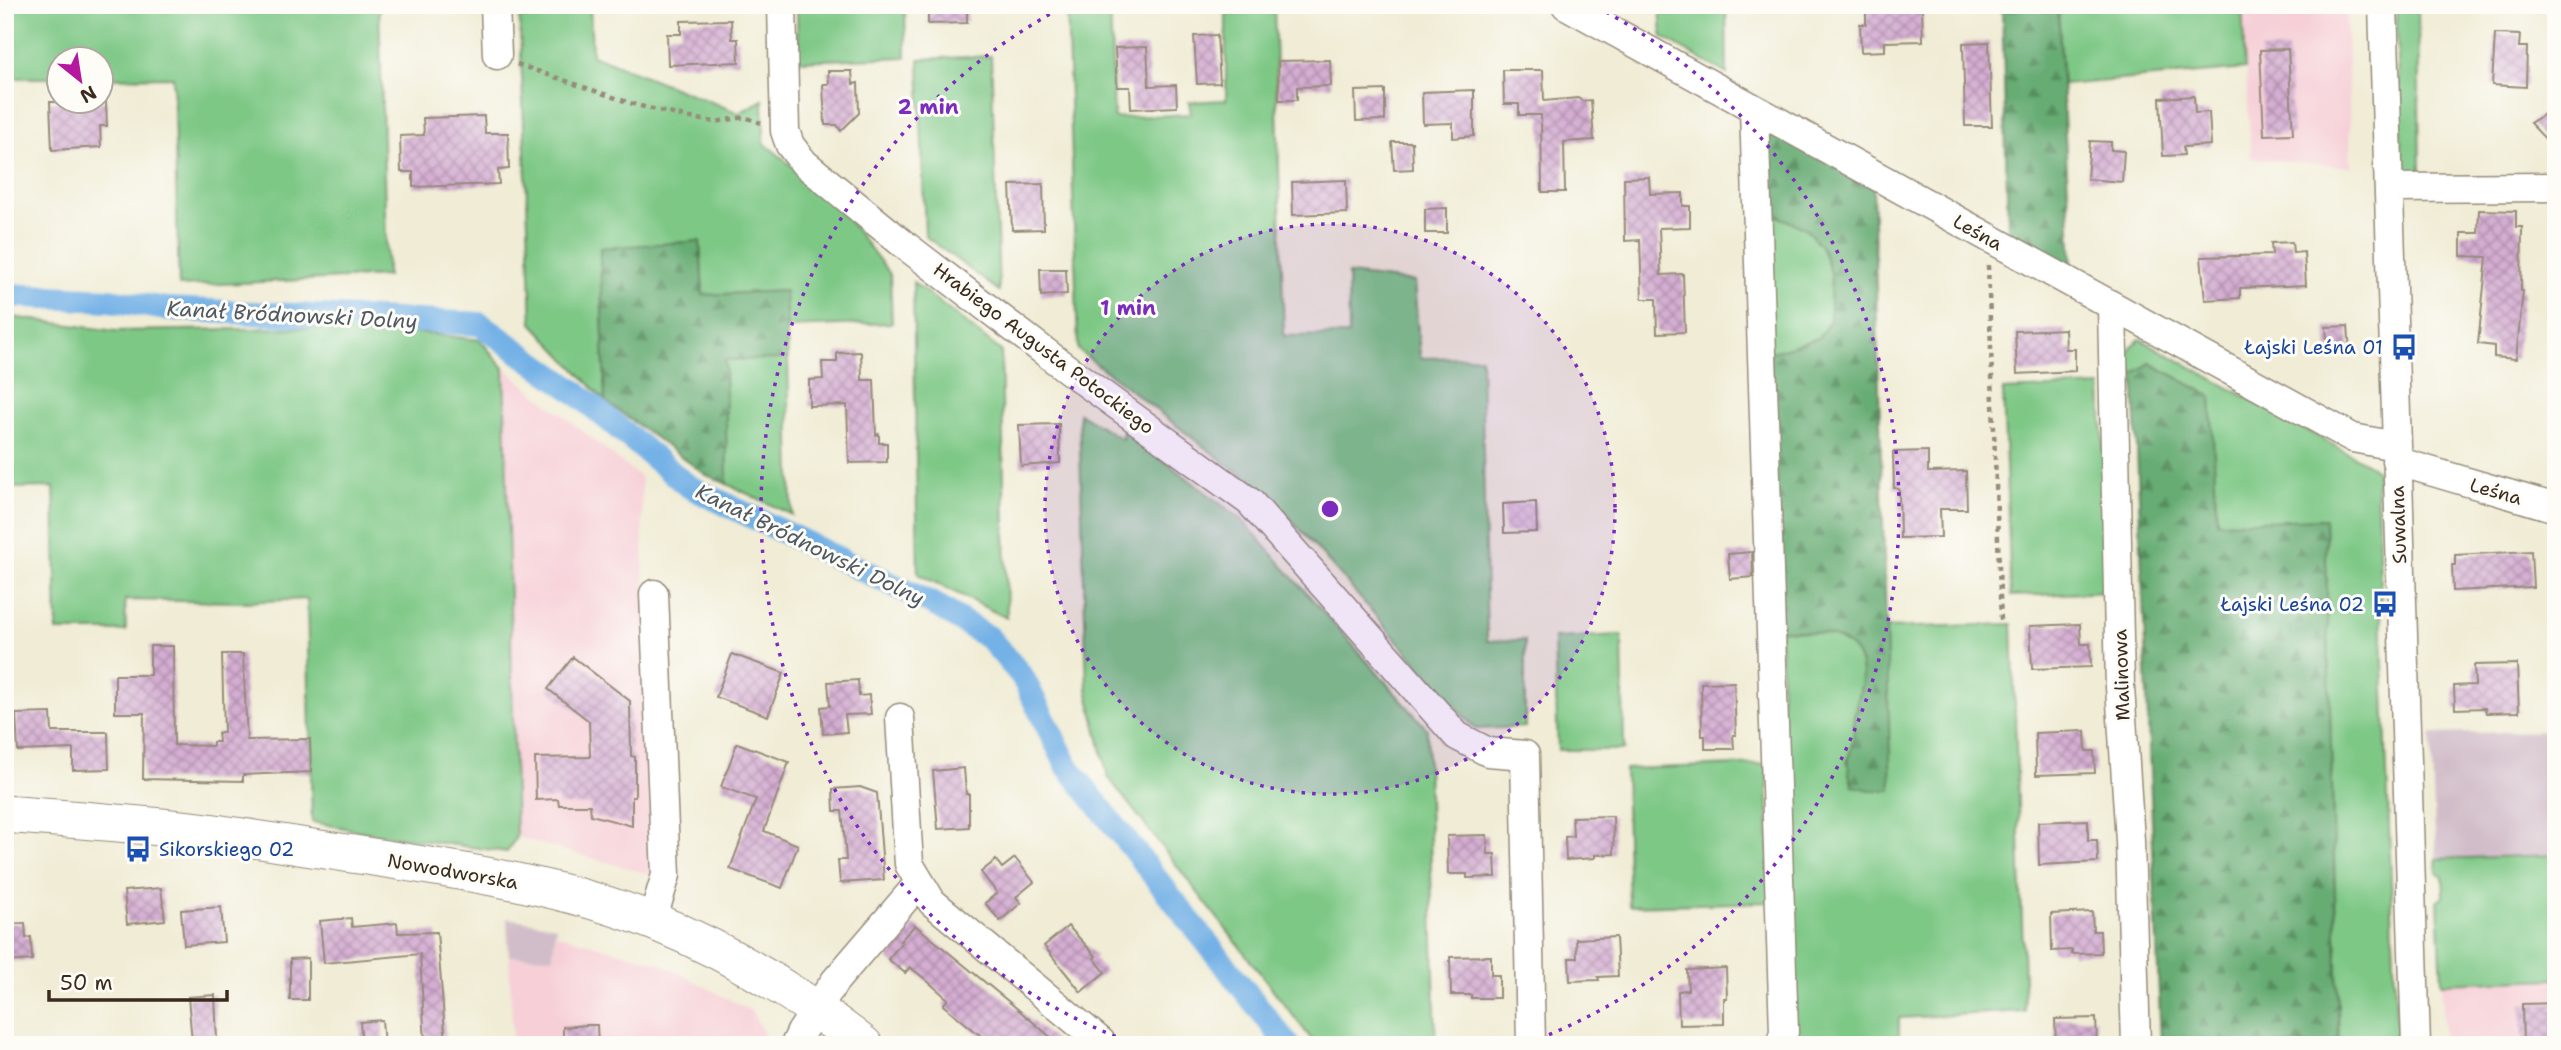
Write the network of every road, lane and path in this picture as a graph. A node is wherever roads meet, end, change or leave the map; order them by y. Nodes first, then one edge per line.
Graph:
1 (495, 5) edge
2 (782, 5) edge
3 (1566, 5) edge
4 (2383, 5) edge
5 (497, 55) joint
6 (1754, 109) junction
7 (785, 131) junction
8 (2556, 187) edge
9 (2390, 188) junction
10 (1987, 236) junction
11 (2112, 306) junction
12 (2396, 453) junction
13 (2556, 508) edge
14 (654, 594) dead end
15 (2001, 622) dead end
16 (900, 718) dead end
17 (5, 814) edge
18 (919, 883) junction
19 (652, 921) junction
20 (818, 1009) junction
21 (1101, 1042) dead end
22 (796, 1045) edge
23 (864, 1045) edge
24 (1531, 1045) edge
25 (1780, 1045) edge
26 (2136, 1045) edge
27 (2416, 1045) edge

1 - 5 street
2 - 7 street
3 - 6 street, Leśna
4 - 9 street, Suwalna
5 - 7 path
6 - 10 street, Leśna
6 - 25 street
7 - 24 street, Hrabiego Augusta Potockiego
8 - 9 street
9 - 12 street, Suwalna
10 - 11 street, Leśna
10 - 15 path
11 - 12 street, Leśna
11 - 26 street, Malinowa
12 - 13 street, Leśna
12 - 27 street, Suwalna
14 - 19 street
16 - 18 street
17 - 19 main road, Nowodworska
18 - 20 street
18 - 21 street
19 - 20 main road, Nowodworska
20 - 22 street
20 - 23 main road, Nowodworska

